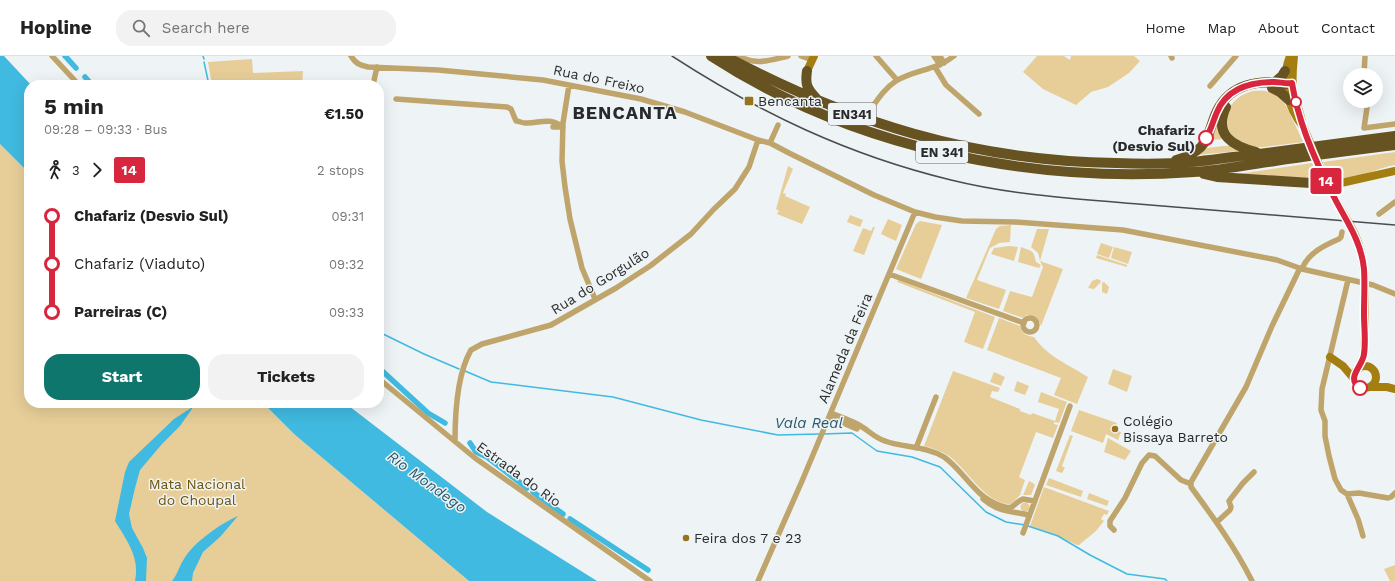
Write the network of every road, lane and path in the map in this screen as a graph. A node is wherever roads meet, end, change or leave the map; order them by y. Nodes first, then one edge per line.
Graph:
1 (52, 56) edge
2 (351, 56) edge
3 (711, 56) edge
4 (725, 56) edge
5 (739, 56) edge
6 (788, 56) edge
7 (802, 56) edge
8 (876, 56) edge
9 (934, 56) edge
10 (940, 56) edge
11 (954, 56) edge
12 (1236, 56) edge
13 (1290, 56) edge
14 (1294, 56) edge
15 (1365, 56) edge
16 (813, 58) edge
17 (939, 65) junction
18 (377, 67) junction
19 (1364, 68) edge
20 (807, 71) junction
21 (1285, 71) junction
22 (74, 80) edge
23 (374, 80) edge
24 (898, 80) junction
25 (1289, 83) junction
26 (780, 84) junction
27 (570, 85) junction
28 (1274, 85) junction
29 (1210, 86) dead end
30 (396, 99) dead end
31 (1289, 100) junction
32 (819, 101) junction
33 (1367, 108) edge
34 (871, 109) dead end
35 (979, 114) dead end
36 (1395, 124) edge
37 (778, 125) dead end
38 (885, 126) joint
39 (553, 127) dead end
40 (563, 127) junction
41 (1304, 128) junction
42 (1395, 136) edge
43 (758, 140) junction
44 (770, 143) junction
45 (1395, 145) edge
46 (1262, 153) junction
47 (1168, 163) junction
48 (1395, 171) edge
49 (1192, 172) junction
50 (1335, 188) junction
51 (1395, 202) edge
52 (915, 212) junction
53 (1379, 214) dead end
54 (1342, 232) dead end
55 (1301, 268) junction
56 (889, 274) junction
57 (1348, 280) junction
58 (1395, 294) edge
59 (595, 299) junction
60 (1024, 323) dead end
61 (1364, 354) junction
62 (1330, 357) junction
63 (1343, 366) junction
64 (1358, 368) junction
65 (1374, 372) junction
66 (1354, 379) junction
67 (384, 383) edge
68 (1371, 387) junction
69 (1391, 388) edge
70 (936, 397) dead end
71 (1070, 406) dead end
72 (830, 415) junction
73 (455, 441) junction
74 (916, 448) junction
75 (1254, 472) dead end
76 (1191, 484) junction
77 (1395, 493) edge
78 (1348, 494) junction
79 (1034, 501) junction
80 (1016, 505) junction
81 (1020, 513) junction
82 (1029, 515) junction
83 (1216, 522) junction
84 (1114, 530) dead end
85 (1023, 533) dead end
86 (1363, 536) dead end
87 (650, 581) edge
88 (758, 581) edge
89 (1252, 581) edge

1 - 22 street
2 - 18 street, Rua do Freixo
3 - 49 highway, EN 341
4 - 26 highway
5 - 6 street
7 - 16 street
8 - 24 street
9 - 17 street
10 - 17 street
11 - 17 street
12 - 29 street
13 - 21 street
14 - 25 street
15 - 19 street
16 - 20 street
17 - 24 street
17 - 35 street
18 - 23 street
18 - 27 street, Rua do Freixo
20 - 26 highway
20 - 32 highway
21 - 25 street
21 - 28 highway
24 - 34 street
25 - 28 highway
25 - 31 street
25 - 41 street
26 - 32 highway
27 - 40 street
27 - 43 street, Rua do Freixo
28 - 31 highway
28 - 46 highway
28 - 47 highway
30 - 40 street
31 - 41 street
32 - 38 highway, EN341
33 - 36 street
37 - 44 street
38 - 47 highway, EN 341
39 - 40 street
40 - 59 street
41 - 50 street, bridge
42 - 46 highway, EN 341
43 - 44 street, Rua do Freixo
43 - 59 street, Rua do Gorgulão
44 - 52 street, Rua do Freixo
45 - 49 highway, EN 341
46 - 47 highway, EN 341
48 - 50 street
49 - 50 highway
50 - 61 street, bridge
51 - 53 street
52 - 55 street, Rua do Freixo
52 - 56 street, Alameda da Feira
54 - 55 street
55 - 57 street, Rua do Freixo
55 - 76 street
56 - 60 street
56 - 72 street, Alameda da Feira
57 - 58 street, Rua do Freixo
57 - 62 street
59 - 73 street, Rua do Gorgulão
61 - 64 street
61 - 65 street
62 - 63 street
62 - 78 street
63 - 64 street
63 - 66 street
64 - 65 street
64 - 66 street
65 - 68 street
65 - 69 street
66 - 68 street
67 - 73 street, Estrada do Rio
68 - 69 street
70 - 74 street
71 - 79 street
72 - 74 street
72 - 81 street
72 - 88 street, Alameda da Feira
73 - 87 street, Estrada do Rio
74 - 80 street
75 - 83 street
76 - 83 street
76 - 84 street
77 - 78 street
78 - 86 street
79 - 80 street
79 - 82 street
80 - 81 street
81 - 82 street
82 - 85 street
83 - 89 street

